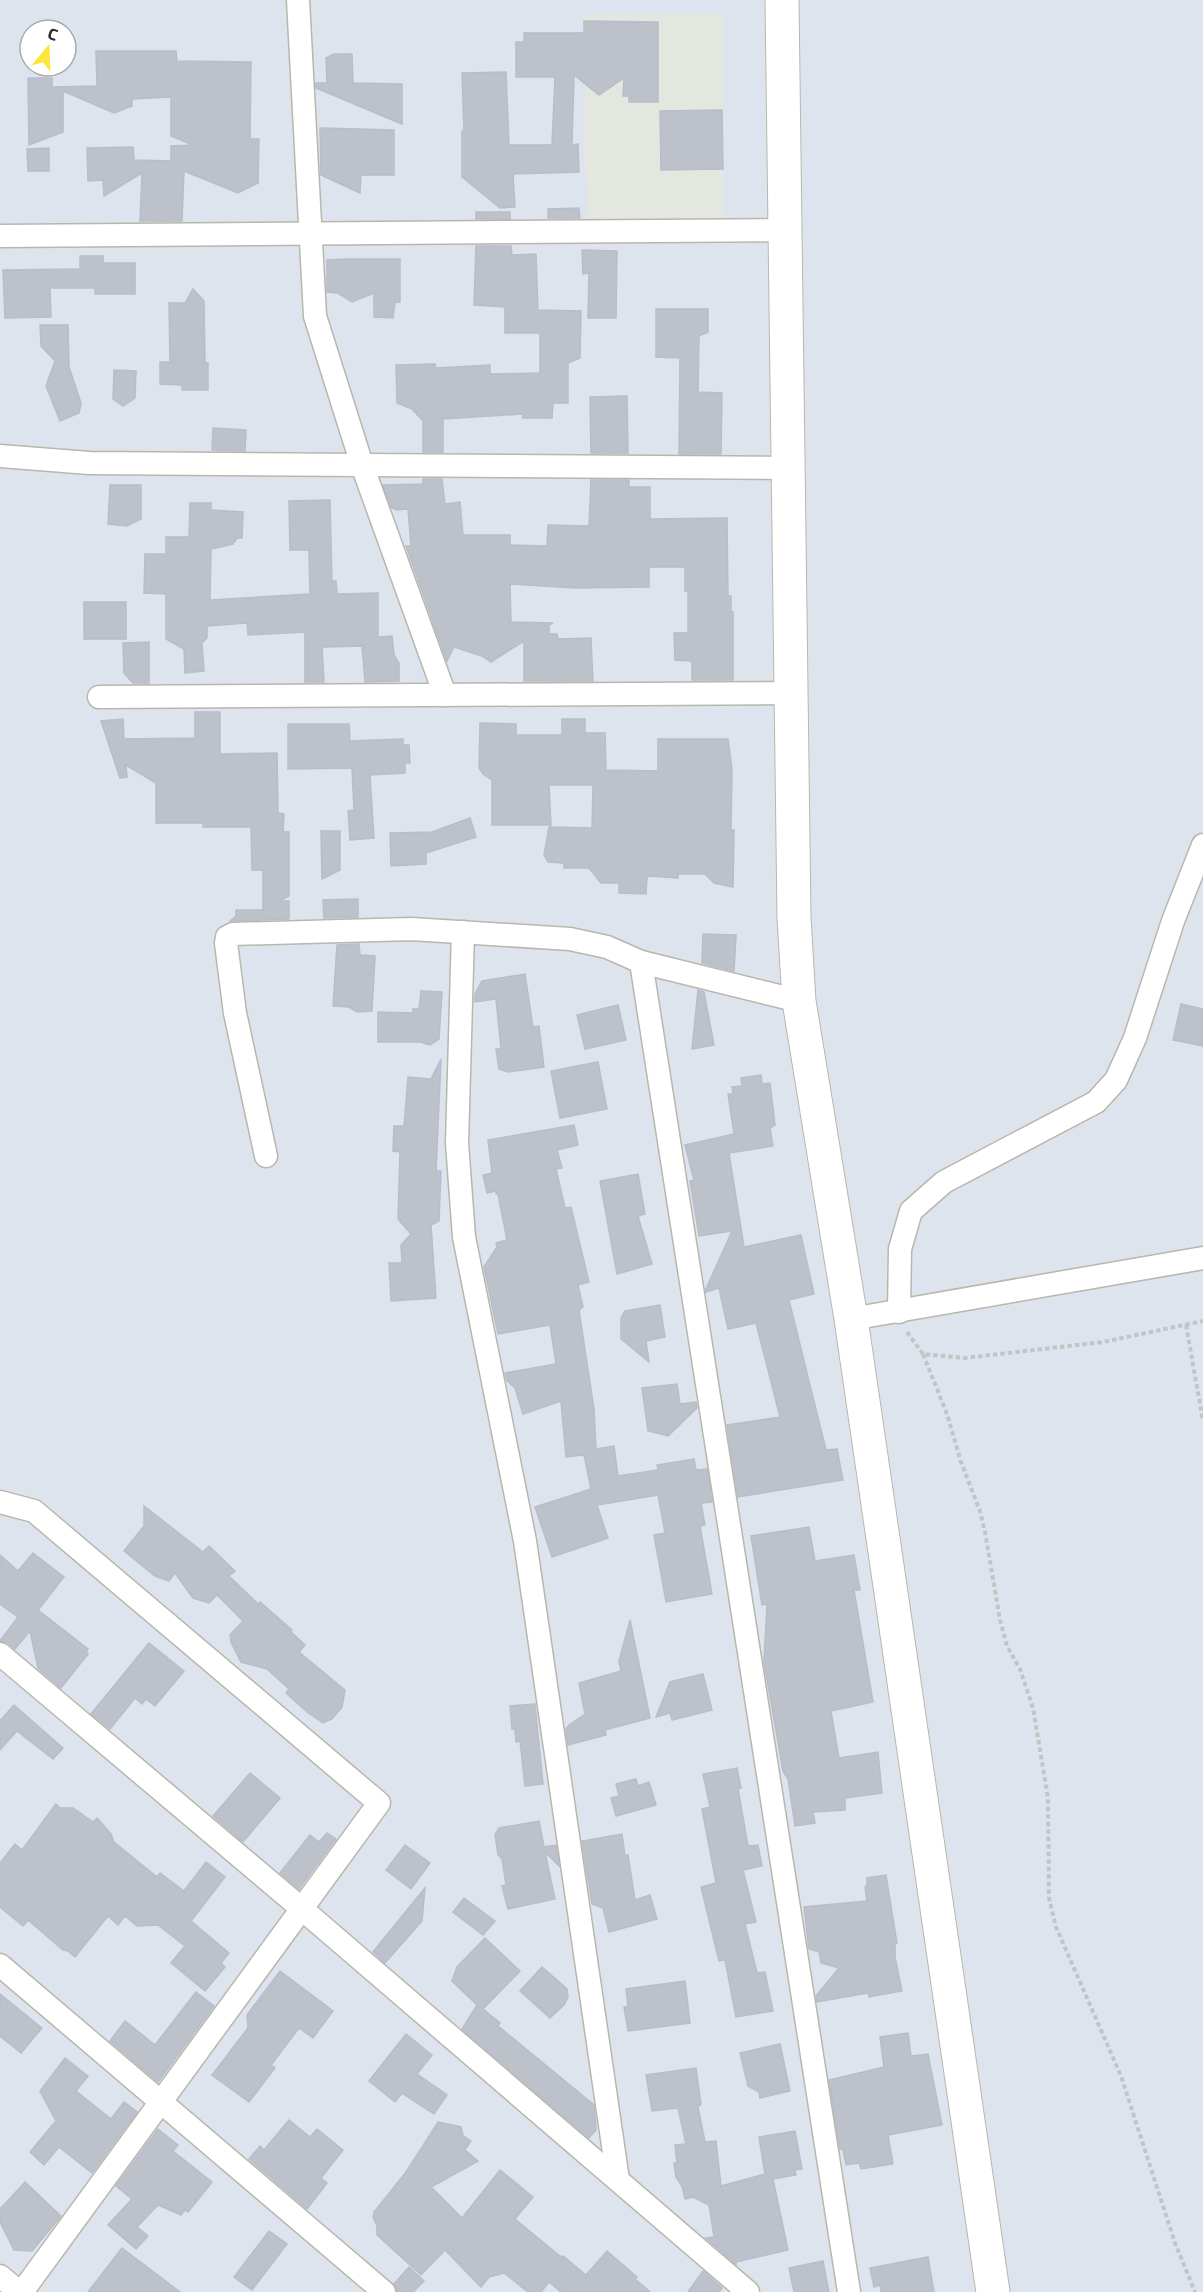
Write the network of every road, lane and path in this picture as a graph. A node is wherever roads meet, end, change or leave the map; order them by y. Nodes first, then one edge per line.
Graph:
1 (298, 0) edge
2 (782, 0) edge
3 (785, 230) junction
4 (310, 233) junction
5 (0, 236) edge
6 (0, 456) edge
7 (362, 465) junction
8 (788, 468) junction
9 (791, 693) junction
10 (445, 695) junction
11 (99, 697) dead end
12 (1203, 845) edge
13 (463, 932) junction
14 (641, 962) junction
15 (799, 1001) junction
16 (266, 1156) dead end
17 (1203, 1258) edge
18 (899, 1312) junction
19 (851, 1319) junction
20 (1203, 1321) edge
21 (1186, 1325) junction
22 (923, 1354) junction
23 (1203, 1421) edge
24 (0, 1502) edge
25 (0, 1654) edge
26 (302, 1909) junction
27 (0, 1965) edge
28 (161, 2102) junction
29 (618, 2180) junction
30 (0, 2276) edge
31 (21, 2292) edge
32 (384, 2292) edge
33 (748, 2292) edge
34 (849, 2292) edge
35 (993, 2292) edge
36 (1195, 2292) edge

1 - 4 street
2 - 3 main road
3 - 4 street
3 - 8 main road
4 - 5 street
4 - 7 street
6 - 7 street
7 - 8 street
7 - 10 street
8 - 9 main road
9 - 10 street
9 - 15 main road
10 - 11 street
12 - 18 street
13 - 14 street
13 - 16 street
13 - 29 street
14 - 15 street
14 - 34 street
15 - 19 main road
17 - 18 street
18 - 19 street
18 - 22 path
19 - 35 main road
20 - 21 path
21 - 22 path
21 - 23 path
22 - 36 path
24 - 26 street
25 - 26 street
26 - 28 street
26 - 29 street
27 - 28 street
28 - 31 street
28 - 32 street
29 - 33 street
30 - 31 street

